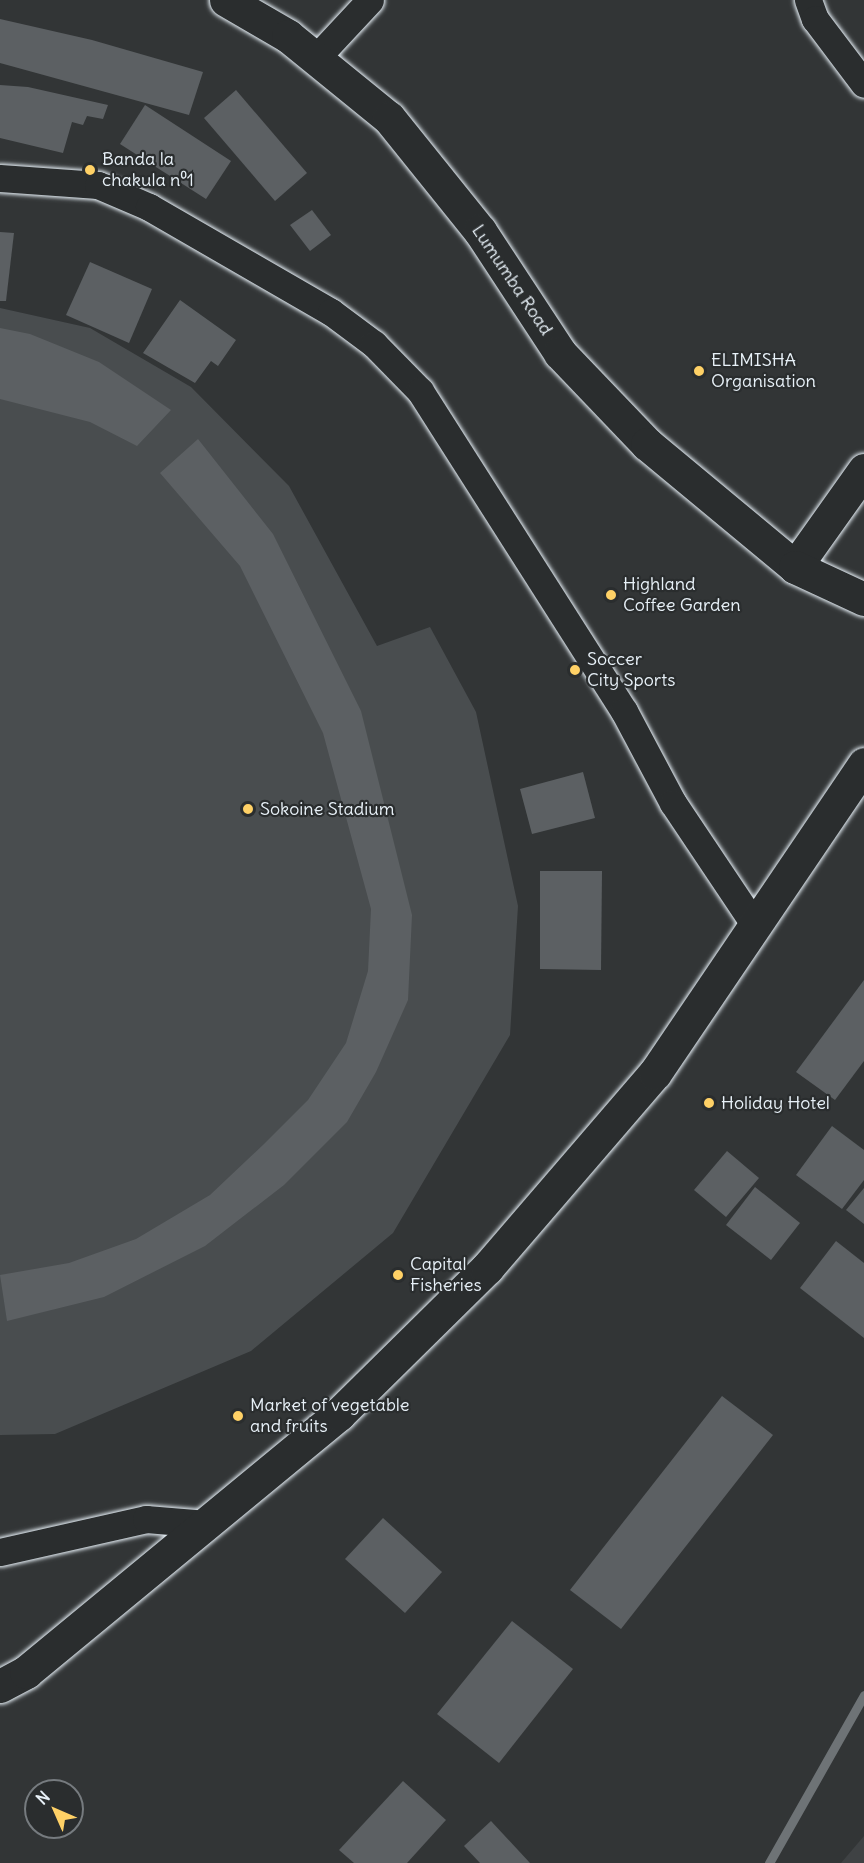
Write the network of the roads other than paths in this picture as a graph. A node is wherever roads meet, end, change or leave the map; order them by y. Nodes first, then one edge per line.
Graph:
1 (226, 0) edge
2 (370, 0) edge
3 (808, 0) edge
4 (316, 58) junction
5 (864, 84) edge
6 (0, 178) edge
7 (864, 470) edge
8 (795, 567) junction
9 (864, 599) edge
10 (864, 764) edge
11 (754, 924) junction
12 (207, 1524) junction
13 (0, 1552) edge
14 (0, 1686) edge

1 - 4 main road, Lumumba Road
2 - 4 street
3 - 5 street
4 - 8 main road, Lumumba Road
6 - 11 street
7 - 8 main road
8 - 9 main road, Lumumba Road
10 - 11 main road
11 - 12 main road
12 - 13 street
12 - 14 main road

